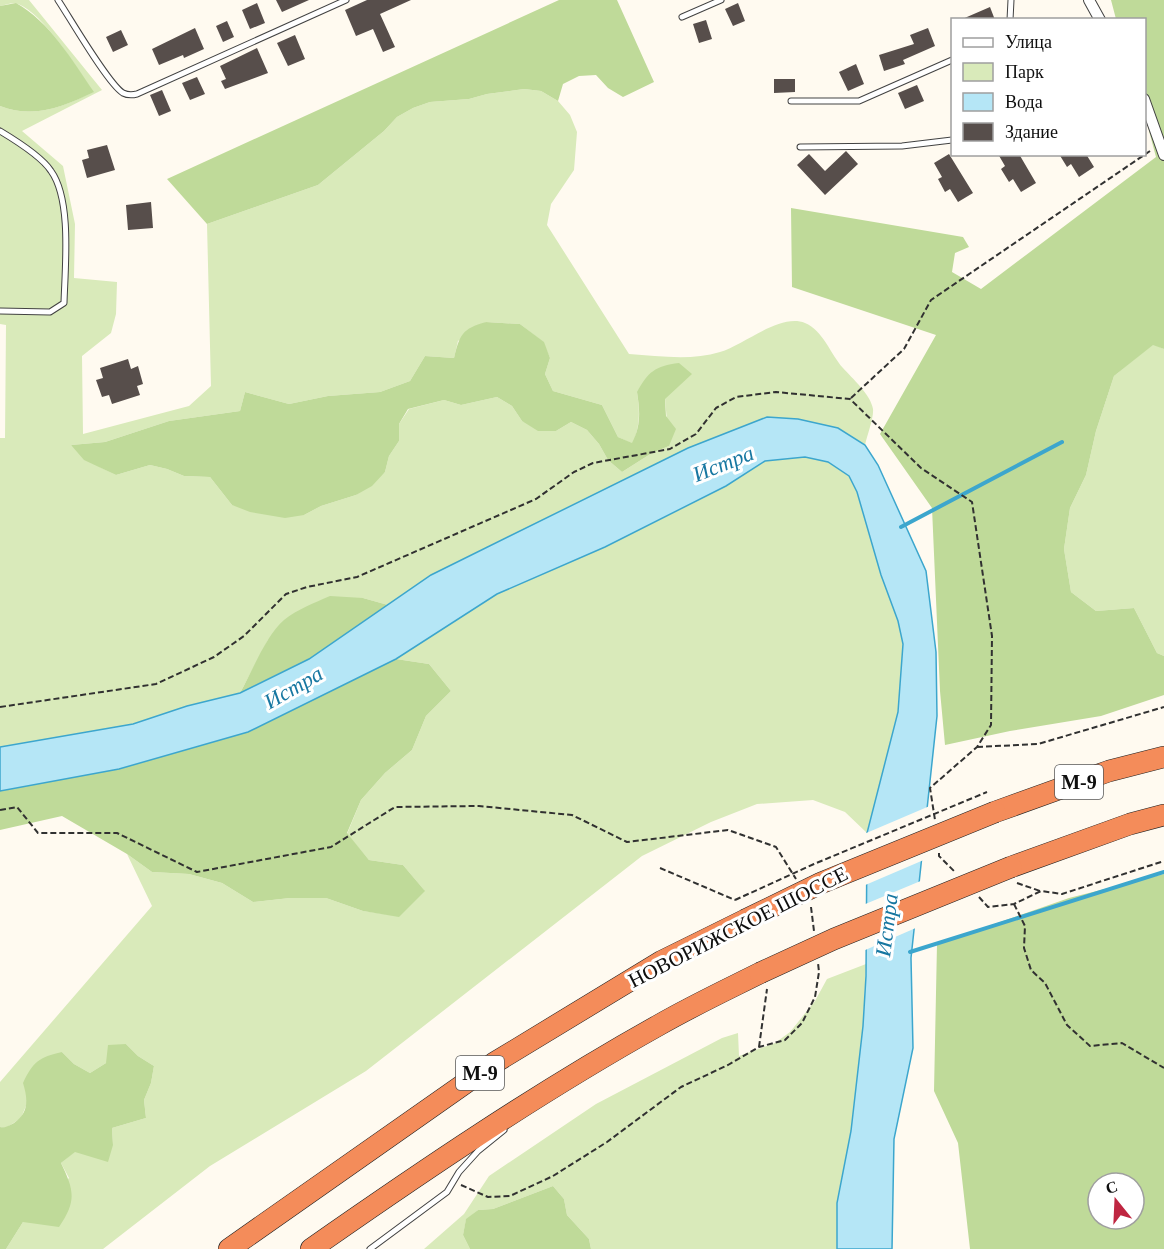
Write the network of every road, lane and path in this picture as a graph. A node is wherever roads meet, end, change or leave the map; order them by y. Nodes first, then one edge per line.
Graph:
1 (58, 0) edge
2 (346, 0) edge
3 (721, 0) edge
4 (1011, 0) edge
5 (1089, 0) edge
6 (682, 17) dead end
7 (1010, 18) edge
8 (1099, 18) edge
9 (951, 60) edge
10 (792, 101) dead end
11 (1146, 102) edge
12 (0, 131) edge
13 (951, 140) edge
14 (800, 147) dead end
15 (1162, 150) edge
16 (0, 311) edge
17 (850, 399) junction
18 (0, 707) edge
19 (1164, 707) edge
20 (977, 747) junction
21 (1164, 757) edge
22 (991, 802) junction
23 (0, 810) edge
24 (1164, 815) edge
25 (935, 822) dead end
26 (938, 845) dead end
27 (1164, 861) edge
28 (660, 868) dead end
29 (956, 873) dead end
30 (1014, 875) junction
31 (799, 884) dead end
32 (972, 890) dead end
33 (1041, 891) junction
34 (810, 902) dead end
35 (1014, 904) junction
36 (815, 937) dead end
37 (818, 961) dead end
38 (764, 981) junction
39 (759, 1047) junction
40 (595, 1061) junction
41 (1164, 1068) edge
42 (531, 1110) dead end
43 (512, 1124) dead end
44 (453, 1182) junction
45 (229, 1249) edge
46 (311, 1249) edge
47 (370, 1249) edge

1 - 2 lane
3 - 6 lane
4 - 7 lane
5 - 8 street
9 - 10 lane
11 - 15 street
12 - 16 lane
13 - 14 lane
15 - 17 path
17 - 18 path
17 - 20 path
19 - 20 path
20 - 25 path
21 - 22 highway, НОВОРИЖСКОЕ ШОССЕ / М-9
22 - 28 path, bridge
22 - 45 highway, НОВОРИЖСКОЕ ШОССЕ / М-9, bridge
23 - 31 path
24 - 30 highway, М-9
26 - 29 path
27 - 33 path
30 - 33 path
30 - 38 highway, М-9, bridge
32 - 35 path
33 - 35 path
34 - 36 path
35 - 41 path
37 - 39 path
38 - 39 path
38 - 40 highway, М-9
39 - 44 path
40 - 42 lane
40 - 46 highway, М-9
43 - 44 lane
44 - 47 lane

